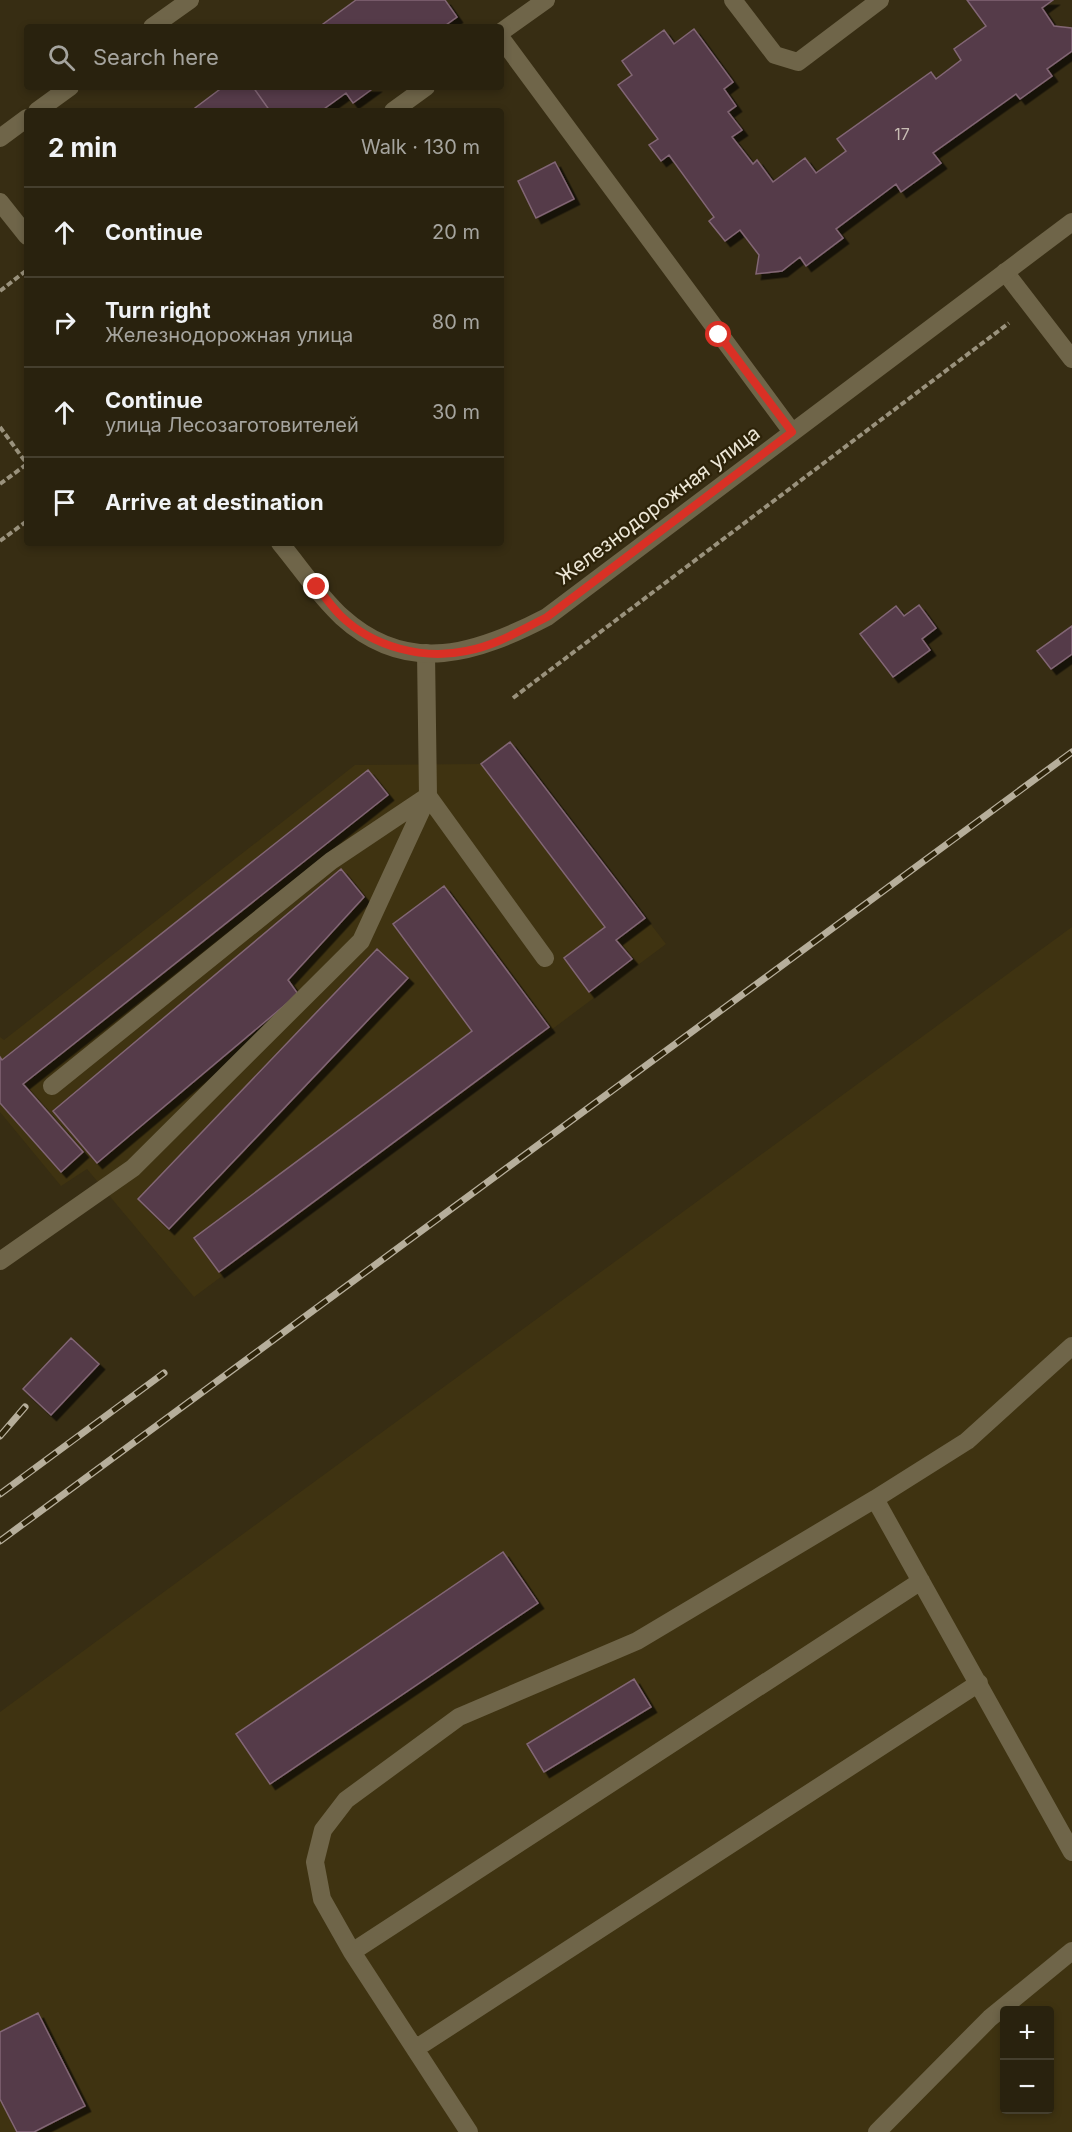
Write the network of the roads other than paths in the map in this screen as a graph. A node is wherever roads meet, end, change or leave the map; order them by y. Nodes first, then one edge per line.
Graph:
1 (190, 0) edge
2 (546, 0) edge
3 (733, 0) edge
4 (880, 0) edge
5 (156, 24) edge
6 (504, 30) edge
7 (504, 42) edge
8 (66, 90) edge
9 (422, 90) edge
10 (41, 108) edge
11 (397, 108) edge
12 (24, 120) edge
13 (0, 138) edge
14 (0, 202) edge
15 (1072, 222) edge
16 (24, 232) edge
17 (1005, 272) junction
18 (1072, 358) edge
19 (792, 432) junction
20 (283, 546) edge
21 (426, 653) junction
22 (428, 796) junction
23 (545, 958) dead end
24 (52, 1086) dead end
25 (0, 1261) edge
26 (1072, 1346) edge
27 (875, 1499) junction
28 (921, 1581) junction
29 (979, 1683) junction
30 (1072, 1852) edge
31 (352, 1952) junction
32 (1072, 1952) edge
33 (415, 2049) junction
34 (469, 2132) edge
35 (877, 2132) edge

1 - 5 main road
2 - 6 main road
3 - 4 main road
7 - 19 main road
8 - 10 main road
9 - 11 main road
12 - 13 main road
14 - 16 main road
15 - 17 main road, Железнодорожная улица
17 - 18 main road
17 - 19 main road, Железнодорожная улица
19 - 21 main road, Железнодорожная улица
20 - 21 main road, Железнодорожная улица
21 - 22 main road
22 - 23 main road
22 - 24 main road
22 - 25 main road
26 - 27 main road
27 - 28 main road
27 - 31 main road
28 - 29 main road
28 - 31 main road
29 - 30 main road
29 - 33 main road
31 - 33 main road
32 - 35 main road
33 - 34 main road

